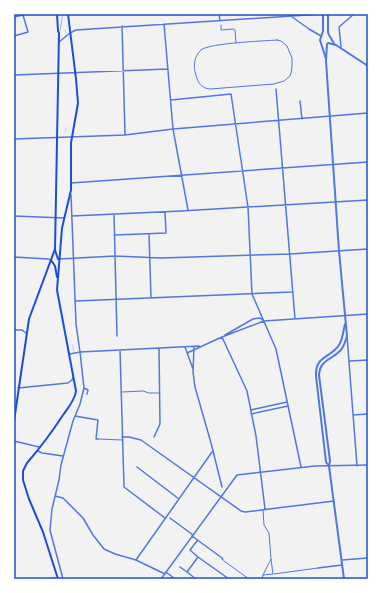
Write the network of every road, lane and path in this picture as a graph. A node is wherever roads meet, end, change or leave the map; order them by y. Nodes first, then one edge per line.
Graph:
1 (57, 14) edge
2 (62, 14) edge
3 (68, 14) edge
4 (219, 14) edge
5 (288, 14) edge
6 (323, 14) edge
7 (328, 14) edge
8 (354, 14) edge
9 (292, 16) junction
10 (14, 17) edge
11 (220, 21) junction
12 (164, 24) junction
13 (220, 25) dead end
14 (122, 26) junction
15 (59, 33) junction
16 (70, 33) junction
17 (322, 35) junction
18 (14, 36) edge
19 (330, 36) junction
20 (321, 42) junction
21 (59, 43) junction
22 (328, 43) junction
23 (236, 44) junction
24 (336, 45) junction
25 (341, 48) junction
26 (326, 61) junction
27 (368, 66) edge
28 (168, 69) junction
29 (123, 71) junction
30 (58, 73) junction
31 (75, 73) junction
32 (14, 75) edge
33 (276, 83) junction
34 (276, 88) joint
35 (171, 100) junction
36 (300, 101) dead end
37 (368, 113) edge
38 (330, 116) junction
39 (302, 119) junction
40 (278, 121) junction
41 (236, 124) junction
42 (173, 129) junction
43 (125, 135) junction
44 (57, 137) junction
45 (72, 137) junction
46 (14, 139) edge
47 (368, 162) edge
48 (334, 164) junction
49 (282, 168) junction
50 (243, 170) junction
51 (182, 175) junction
52 (71, 183) junction
53 (71, 195) junction
54 (368, 200) edge
55 (336, 202) junction
56 (285, 205) junction
57 (248, 207) junction
58 (188, 211) junction
59 (165, 212) junction
60 (114, 214) junction
61 (14, 216) edge
62 (72, 216) junction
63 (56, 218) junction
64 (64, 218) junction
65 (149, 234) junction
66 (115, 235) junction
67 (55, 249) junction
68 (368, 249) edge
69 (339, 251) junction
70 (290, 254) junction
71 (250, 255) junction
72 (115, 256) junction
73 (150, 257) junction
74 (14, 258) edge
75 (59, 259) junction
76 (74, 259) junction
77 (51, 260) junction
78 (58, 281) junction
79 (292, 292) junction
80 (252, 294) junction
81 (151, 298) junction
82 (117, 299) junction
83 (76, 301) junction
84 (368, 314) edge
85 (345, 316) junction
86 (295, 319) junction
87 (264, 321) junction
88 (346, 323) junction
89 (14, 330) edge
90 (26, 333) junction
91 (117, 336) dead end
92 (347, 336) junction
93 (222, 337) junction
94 (185, 346) junction
95 (202, 346) junction
96 (194, 347) junction
97 (160, 348) junction
98 (120, 350) junction
99 (194, 350) junction
100 (80, 352) junction
101 (187, 353) junction
102 (70, 354) junction
103 (368, 360) edge
104 (350, 361) junction
105 (193, 372) junction
106 (73, 375) junction
107 (18, 388) junction
108 (84, 388) junction
109 (122, 392) dead end
110 (160, 393) junction
111 (87, 394) dead end
112 (287, 402) junction
113 (288, 406) junction
114 (251, 410) junction
115 (251, 414) junction
116 (368, 414) edge
117 (353, 415) junction
118 (75, 416) junction
119 (14, 421) edge
120 (154, 437) dead end
121 (122, 438) junction
122 (96, 439) joint
123 (14, 441) edge
124 (41, 448) junction
125 (38, 451) junction
126 (212, 452) junction
127 (63, 456) junction
128 (368, 465) edge
129 (329, 466) junction
130 (357, 466) junction
131 (137, 467) dead end
132 (301, 467) junction
133 (260, 472) junction
134 (195, 478) junction
135 (222, 487) dead end
136 (55, 496) junction
137 (221, 497) junction
138 (179, 499) junction
139 (334, 501) junction
140 (264, 509) junction
141 (165, 518) junction
142 (170, 518) dead end
143 (193, 536) junction
144 (198, 540) junction
145 (198, 557) junction
146 (368, 558) edge
147 (272, 559) junction
148 (136, 560) junction
149 (223, 560) joint
150 (341, 560) junction
151 (342, 565) junction
152 (180, 568) dead end
153 (318, 568) joint
154 (187, 572) junction
155 (165, 573) junction
156 (273, 574) junction
157 (263, 575) junction
158 (46, 579) edge
159 (57, 579) edge
160 (63, 579) edge
161 (161, 579) edge
162 (175, 579) edge
163 (196, 579) edge
164 (229, 579) edge
165 (249, 579) edge
166 (262, 579) edge
167 (344, 579) edge

1 - 15 main road
2 - 15 lane
3 - 16 main road
4 - 11 street
5 - 9 street
6 - 9 street
6 - 17 street
7 - 19 street
8 - 25 street
9 - 11 street
9 - 17 street
10 - 18 street
11 - 12 street
12 - 14 street
12 - 28 street
13 - 23 street
14 - 16 street
14 - 29 street
15 - 21 main road
16 - 21 street
16 - 31 main road
17 - 19 street
17 - 20 street
19 - 22 street
19 - 24 street
20 - 22 street
20 - 26 street
21 - 30 main road
22 - 24 street
22 - 26 street
23 - 33 street
23 - 33 street
24 - 25 street
25 - 27 street
26 - 38 street
28 - 29 street
28 - 35 street
29 - 31 street
29 - 43 street
30 - 31 street
30 - 32 street
30 - 44 main road
31 - 45 main road
33 - 34 street
34 - 40 street
35 - 41 street
35 - 42 street
36 - 39 street
37 - 38 street
38 - 39 street
38 - 48 street
39 - 40 street
40 - 41 street
40 - 49 street
41 - 42 street
41 - 50 street
42 - 43 street
42 - 51 street
43 - 45 street
44 - 45 street
44 - 46 street
44 - 63 main road
45 - 52 main road
47 - 48 street
48 - 49 street
48 - 55 street
49 - 50 street
49 - 56 street
50 - 51 street
50 - 57 street
51 - 52 street
51 - 58 street
52 - 53 main road
53 - 62 street
53 - 64 main road
54 - 55 street
55 - 56 street
55 - 69 street
56 - 57 street
56 - 70 street
57 - 58 street
57 - 71 street
58 - 59 street
59 - 60 street
59 - 65 street
60 - 62 street
60 - 66 street
61 - 63 street
62 - 76 street
63 - 64 street
63 - 67 main road
64 - 75 main road
65 - 66 street
65 - 73 street
66 - 72 street
67 - 75 main road
67 - 77 main road
68 - 69 street
69 - 70 street
69 - 85 street
70 - 71 street
70 - 79 street
71 - 73 street
71 - 80 street
72 - 73 street
72 - 76 street
72 - 82 street
73 - 81 street
74 - 77 street
75 - 76 street
75 - 78 main road
76 - 83 street
77 - 78 main road
77 - 90 main road
78 - 102 main road
79 - 80 street
79 - 86 street
80 - 81 street
80 - 87 street
81 - 82 street
82 - 83 street
82 - 91 street
83 - 100 street
84 - 85 street
85 - 86 street
85 - 88 street
86 - 87 street
87 - 93 street
87 - 93 street
87 - 112 street
88 - 92 street
88 - 129 street
89 - 90 street
90 - 107 main road
92 - 104 street
92 - 129 street
93 - 95 street
93 - 114 street
94 - 96 street
94 - 97 street
94 - 101 street
95 - 96 street
95 - 99 street
96 - 99 street
97 - 98 street
97 - 110 street
98 - 100 street
98 - 121 street
99 - 101 street
99 - 105 street
100 - 102 street
100 - 108 street
101 - 105 street
102 - 106 main road
103 - 104 street
104 - 117 street
105 - 126 street
106 - 107 street
106 - 124 main road
107 - 119 main road
108 - 111 street
108 - 118 street
109 - 110 street
110 - 120 street
112 - 113 street
112 - 114 street
113 - 115 street
113 - 132 street
114 - 115 street
115 - 133 street
116 - 117 street
117 - 130 street
118 - 122 street
118 - 127 street
121 - 122 street
121 - 134 street
121 - 141 street
123 - 124 street
124 - 125 main road
125 - 127 street
125 - 159 main road
126 - 134 street
126 - 135 street
127 - 136 street
128 - 130 street
129 - 130 street
129 - 132 street
129 - 139 street
131 - 138 street
132 - 133 street
133 - 137 street
133 - 140 street
134 - 137 street
134 - 138 street
136 - 148 street
136 - 160 street
137 - 140 street
137 - 143 street
138 - 141 street
139 - 140 street
139 - 150 street
140 - 147 street
141 - 148 street
142 - 143 street
143 - 144 street
143 - 155 street
144 - 145 street
144 - 149 street
145 - 154 street
145 - 164 street
146 - 150 street
147 - 156 street
147 - 157 street
148 - 155 street
149 - 165 street
150 - 151 street
151 - 153 street
151 - 167 street
152 - 154 street
153 - 156 street
154 - 163 street
155 - 161 street
155 - 162 street
156 - 157 street
157 - 166 street
158 - 159 lane

